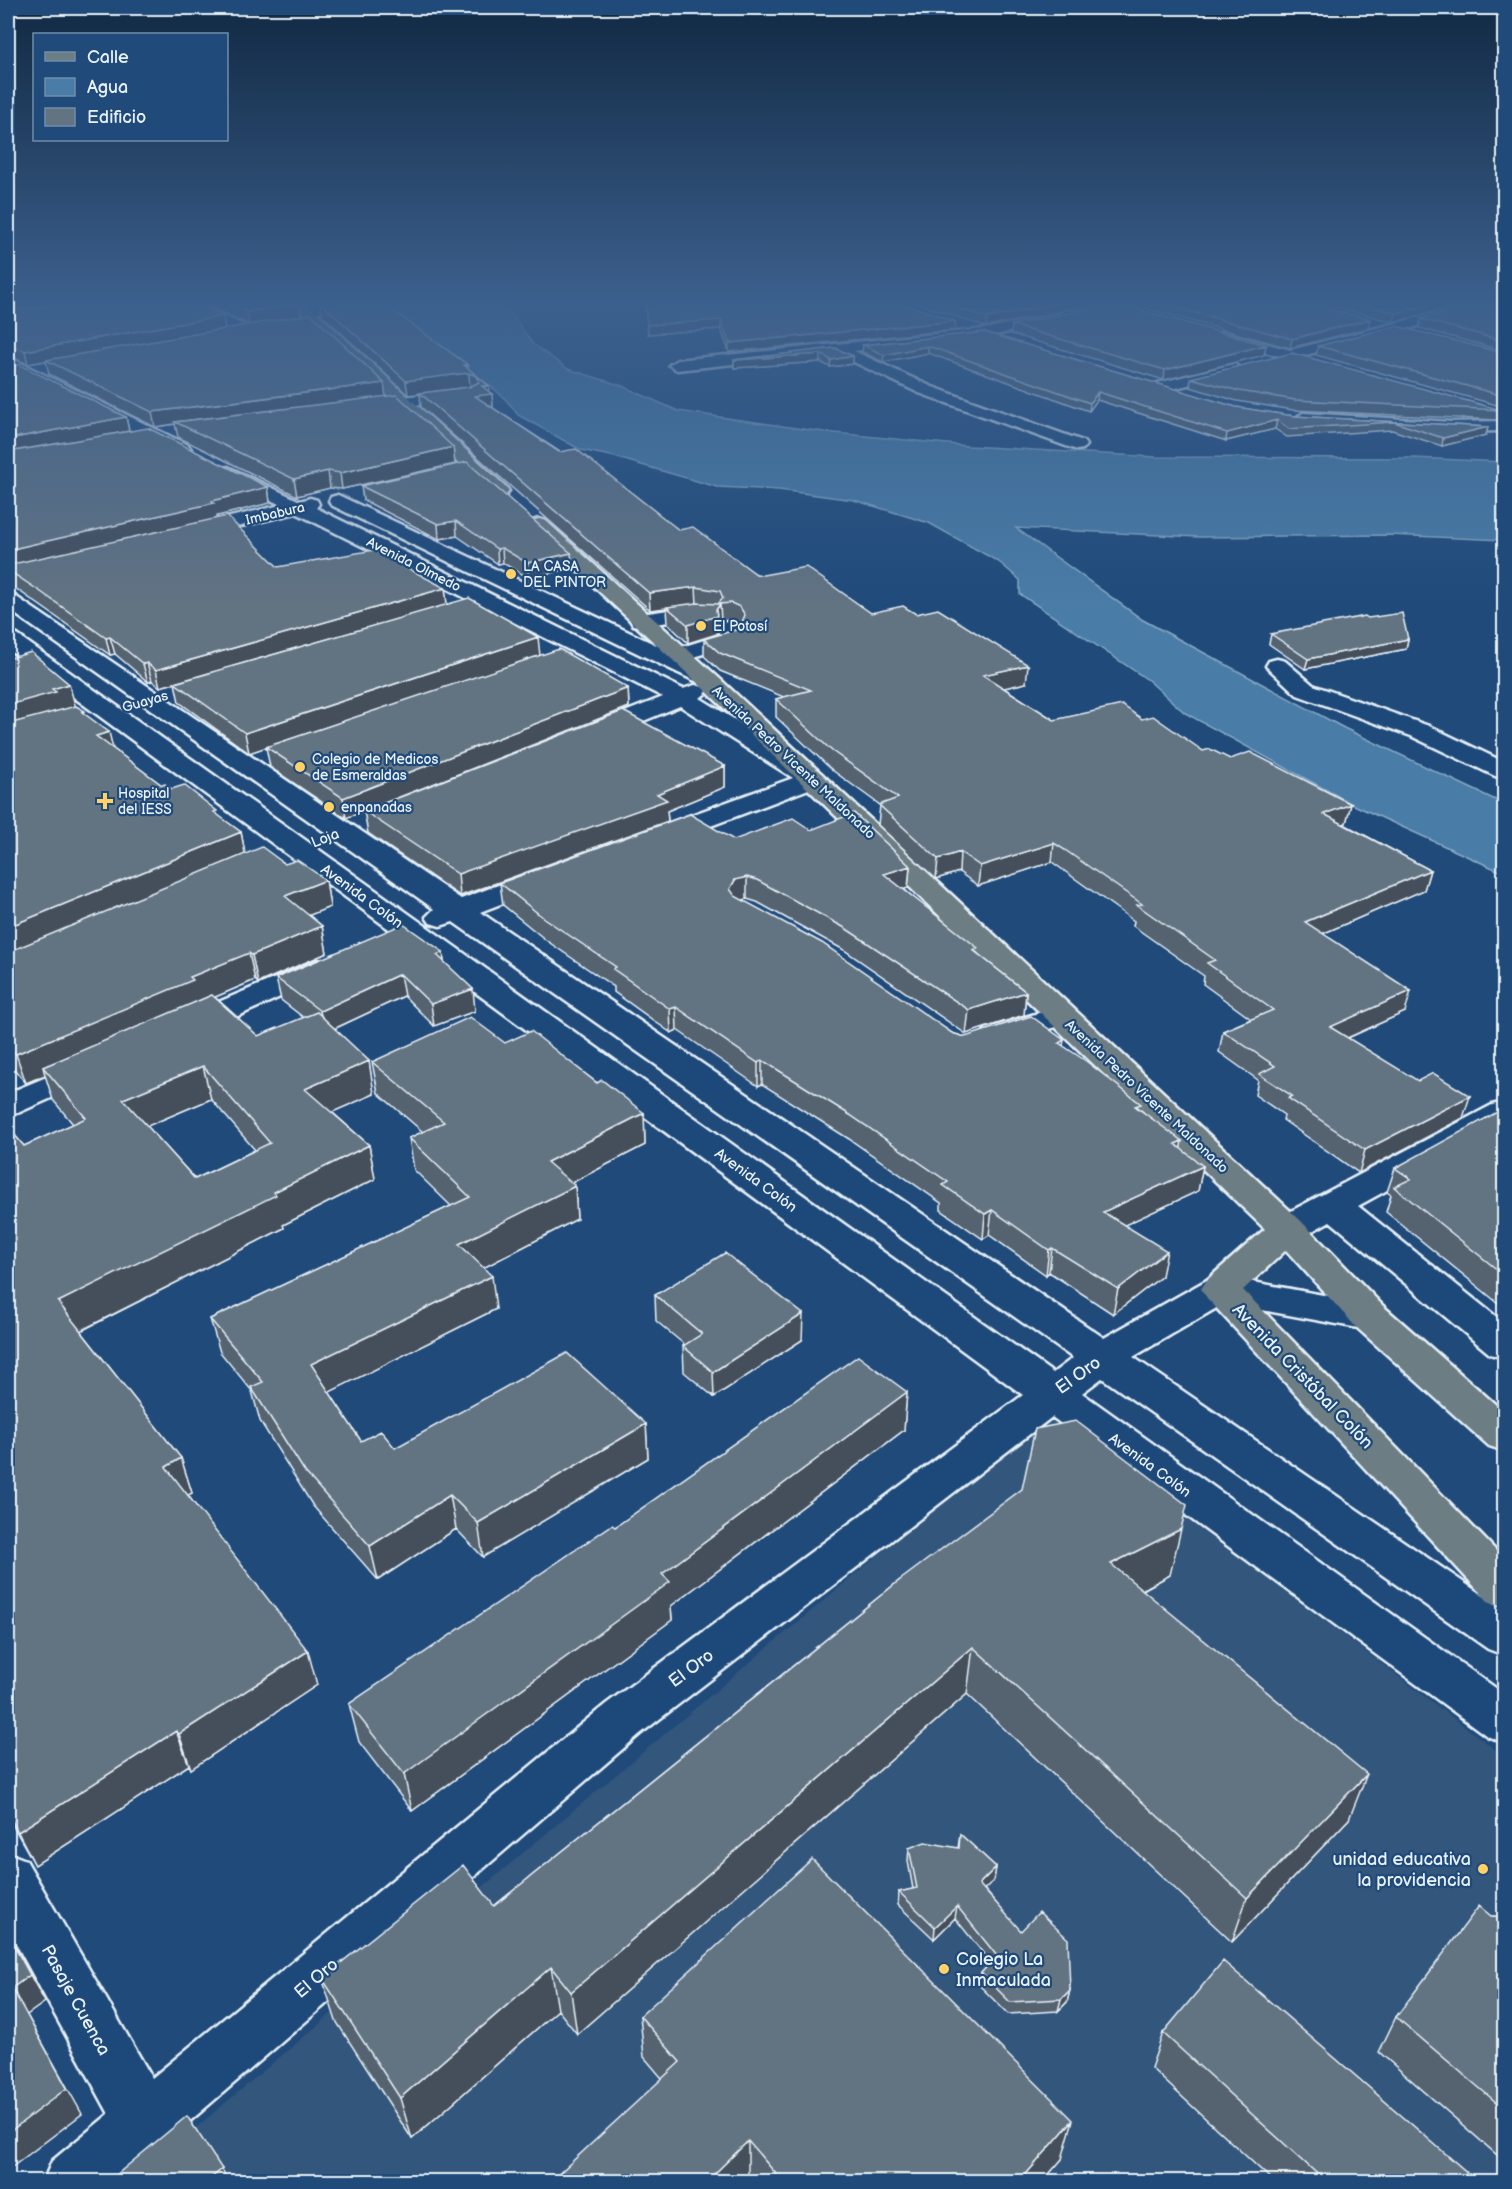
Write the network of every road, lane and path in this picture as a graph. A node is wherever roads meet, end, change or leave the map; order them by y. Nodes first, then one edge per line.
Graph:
1 (92, 402) edge
2 (393, 402) edge
3 (403, 402) edge
4 (955, 402) edge
5 (346, 408) edge
6 (1285, 416) edge
7 (1504, 426) edge
8 (177, 429) edge
9 (150, 434) junction
10 (124, 439) edge
11 (1077, 445) dead end
12 (312, 488) edge
13 (357, 493) dead end
14 (333, 498) junction
15 (301, 507) junction
16 (177, 536) edge
17 (524, 590) junction
18 (8, 600) edge
19 (489, 602) junction
20 (455, 612) edge
21 (710, 614) edge
22 (642, 620) junction
23 (729, 628) dead end
24 (8, 639) edge
25 (585, 650) junction
26 (677, 655) junction
27 (551, 661) edge
28 (1277, 666) dead end
29 (707, 680) junction
30 (162, 696) junction
31 (682, 697) junction
32 (97, 715) junction
33 (573, 741) edge
34 (1504, 771) edge
35 (813, 779) junction
36 (375, 819) edge
37 (342, 831) junction
38 (634, 845) edge
39 (286, 853) junction
40 (568, 869) edge
41 (456, 910) junction
42 (409, 930) junction
43 (376, 944) edge
44 (344, 958) edge
45 (1061, 1015) junction
46 (159, 1039) edge
47 (973, 1044) edge
48 (116, 1058) edge
49 (8, 1105) edge
50 (1504, 1112) edge
51 (1334, 1205) junction
52 (1287, 1229) junction
53 (1220, 1289) junction
54 (1369, 1316) junction
55 (1504, 1344) edge
56 (1102, 1357) junction
57 (1052, 1394) junction
58 (1504, 1435) edge
59 (1504, 1588) edge
60 (1504, 1635) edge
61 (1504, 1721) edge
62 (8, 1878) edge
63 (145, 2122) junction
64 (73, 2181) edge

1 - 9 street, Avenida Olmedo
2 - 5 street
3 - 22 main road, Avenida Pedro Vicente Maldonado
4 - 11 street
6 - 7 street
8 - 9 street
9 - 10 street
9 - 15 street, Avenida Olmedo
12 - 14 street, Avenida Olmedo
13 - 14 street, Imbabura
14 - 15 street, Imbabura
14 - 17 street, Avenida Olmedo
15 - 16 street, Imbabura
15 - 19 street, Avenida Olmedo
17 - 19 street
17 - 29 street, Avenida Olmedo
18 - 30 street
19 - 20 street
19 - 25 street, Avenida Olmedo
21 - 22 street
22 - 26 main road, Avenida Pedro Vicente Maldonado
23 - 26 street
24 - 32 street, Avenida Colón
25 - 27 street
25 - 31 street, Avenida Olmedo
26 - 29 main road, Avenida Pedro Vicente Maldonado
28 - 34 street
29 - 31 street
29 - 35 main road, Avenida Pedro Vicente Maldonado
30 - 32 street, Guayas
30 - 37 street
31 - 33 street
31 - 35 street, Avenida Olmedo
32 - 39 street, Avenida Colón
35 - 38 street
35 - 45 main road, Avenida Pedro Vicente Maldonado
36 - 37 street, Loja
37 - 39 street, Loja
37 - 41 street
39 - 42 street, Avenida Colón
40 - 41 street
41 - 42 street
41 - 56 street
42 - 43 street
42 - 57 street, Avenida Colón
44 - 46 street
45 - 47 street
45 - 52 main road, Avenida Pedro Vicente Maldonado
48 - 49 street
50 - 51 street
51 - 52 street
51 - 55 street
52 - 53 main road
52 - 54 main road
53 - 54 street
53 - 56 street, El Oro
53 - 59 main road, Avenida Cristóbal Colón
54 - 58 main road
56 - 57 street, El Oro
56 - 60 street
57 - 61 street, Avenida Colón
57 - 63 street, El Oro
62 - 63 street, Pasaje Cuenca
63 - 64 street, El Oro

